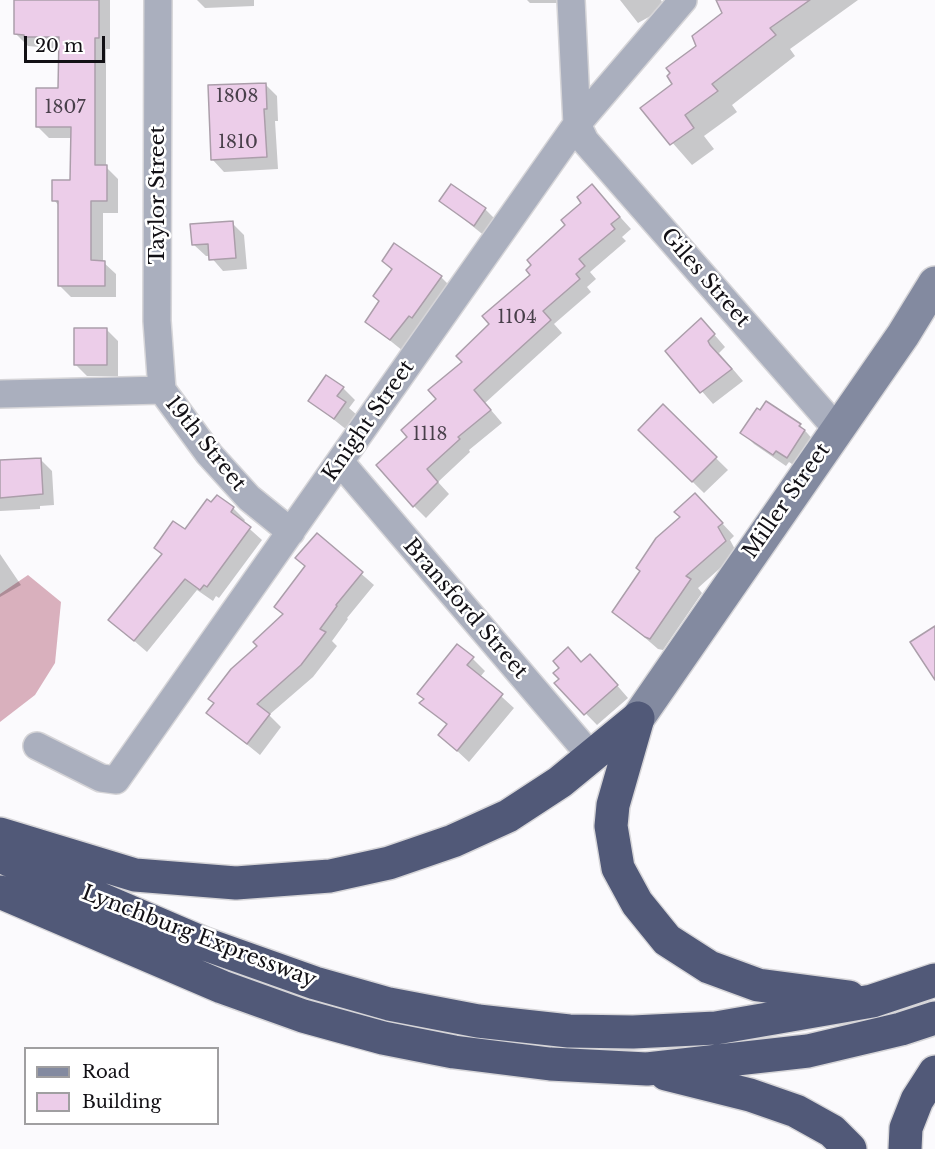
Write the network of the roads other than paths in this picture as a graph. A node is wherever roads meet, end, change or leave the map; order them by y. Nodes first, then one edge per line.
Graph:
1 (158, 0) edge
2 (571, 0) edge
3 (682, 0) edge
4 (577, 124) junction
5 (935, 283) edge
6 (162, 390) junction
7 (0, 394) edge
8 (837, 429) junction
9 (341, 463) junction
10 (291, 532) junction
11 (638, 718) junction
12 (38, 746) dead end
13 (590, 755) junction
14 (0, 834) edge
15 (0, 856) edge
16 (0, 892) edge
17 (935, 980) edge
18 (872, 1000) junction
19 (935, 1018) edge
20 (647, 1069) junction
21 (935, 1072) edge
22 (850, 1149) edge
23 (905, 1149) edge

1 - 6 street, Taylor Street
2 - 4 street
3 - 4 street, Knight Street
4 - 8 street, Giles Street
4 - 9 street, Knight Street
5 - 8 main road, Miller Street
6 - 7 street, 19th Street
6 - 10 street, 19th Street
8 - 11 main road, Miller Street
9 - 10 street, Knight Street
9 - 13 street, Bransford Street
10 - 12 street, Knight Street
11 - 13 highway
11 - 18 highway
13 - 14 highway
15 - 18 highway, Lynchburg Expressway
16 - 20 highway, Lynchburg Expressway
17 - 18 highway, Lynchburg Expressway
19 - 20 highway, Lynchburg Expressway
20 - 22 highway
21 - 23 highway

